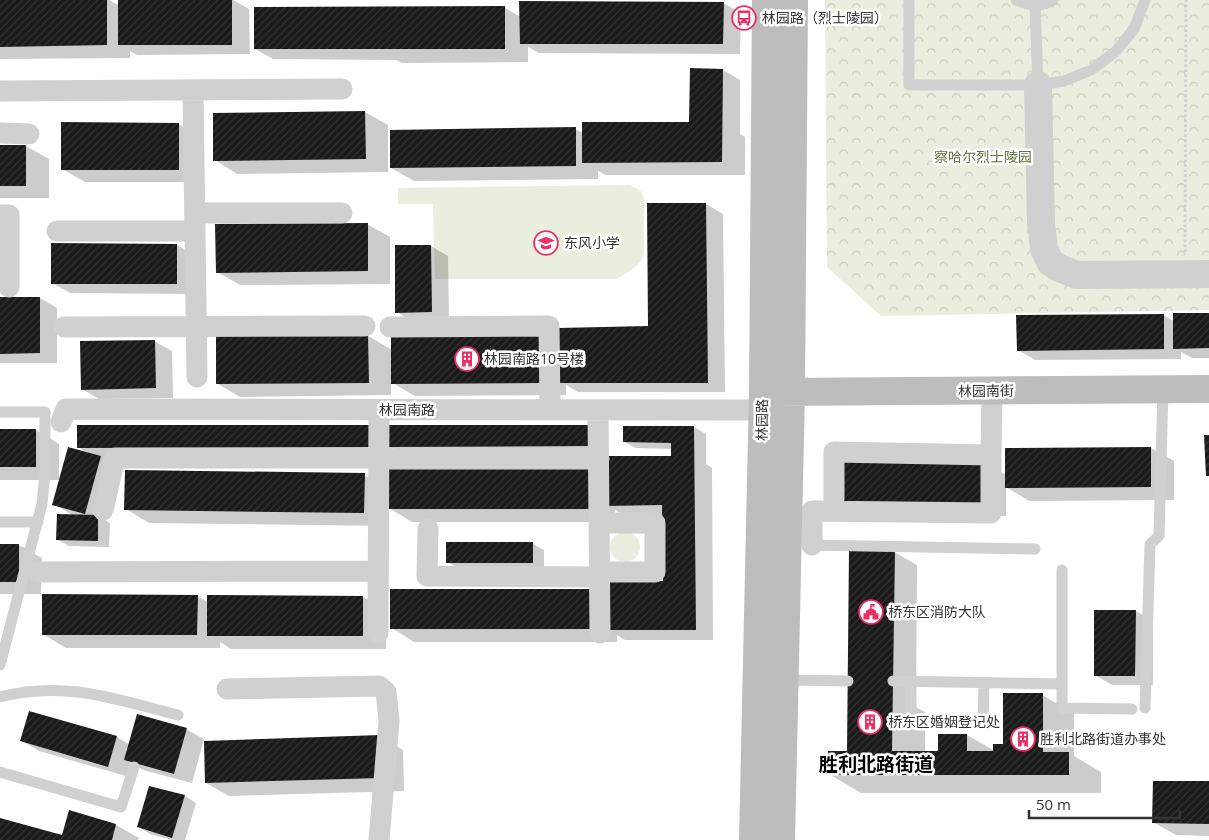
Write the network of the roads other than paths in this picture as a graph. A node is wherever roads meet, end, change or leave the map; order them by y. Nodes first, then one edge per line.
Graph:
1 (766, 0) edge
2 (794, 0) edge
3 (909, 0) edge
4 (1016, 0) edge
5 (1053, 0) edge
6 (1145, 0) edge
7 (1035, 5) junction
8 (1038, 85) junction
9 (342, 89) dead end
10 (193, 90) junction
11 (0, 91) edge
12 (0, 133) edge
13 (29, 134) dead end
14 (342, 212) dead end
15 (0, 215) edge
16 (195, 222) junction
17 (58, 231) dead end
18 (1197, 274) edge
19 (10, 287) dead end
20 (196, 326) junction
21 (365, 326) dead end
22 (390, 326) dead end
23 (64, 327) dead end
24 (197, 377) dead end
25 (1209, 388) edge
26 (1163, 389) junction
27 (992, 391) junction
28 (791, 393) junction
29 (763, 401) junction
30 (379, 410) junction
31 (550, 410) junction
32 (598, 410) junction
33 (0, 412) edge
34 (61, 422) dead end
35 (991, 455) junction
36 (384, 458) junction
37 (599, 459) junction
38 (834, 499) dead end
39 (104, 510) dead end
40 (0, 522) edge
41 (38, 522) junction
42 (599, 523) junction
43 (428, 529) dead end
44 (781, 544) junction
45 (1035, 549) dead end
46 (1062, 570) dead end
47 (378, 571) junction
48 (39, 572) dead end
49 (600, 575) junction
50 (378, 633) dead end
51 (600, 633) dead end
52 (4, 636) edge
53 (0, 665) edge
54 (785, 680) junction
55 (848, 680) dead end
56 (893, 681) dead end
57 (911, 682) junction
58 (984, 682) junction
59 (1062, 684) junction
60 (227, 689) dead end
61 (0, 697) edge
62 (1145, 708) dead end
63 (1132, 709) dead end
64 (178, 715) dead end
65 (134, 767) dead end
66 (0, 772) edge
67 (379, 840) edge
68 (753, 840) edge
69 (782, 840) edge

1 - 29 main road, 林园路
2 - 28 main road, 林园路
3 - 8 lane
4 - 7 lane
5 - 7 lane
6 - 8 lane
7 - 8 lane
8 - 18 street
9 - 10 street
10 - 11 street
10 - 16 street
12 - 13 street
14 - 16 street
15 - 19 street
16 - 17 street
16 - 20 street
20 - 21 street
20 - 23 street
20 - 24 street
22 - 31 street
25 - 26 main road, 林园南街
26 - 27 main road, 林园南街
26 - 62 lane
27 - 28 main road, 林园南街
27 - 35 street
28 - 29 main road, 林园南街
28 - 44 main road, 林园路
29 - 32 street, 林园南路
29 - 44 main road, 林园路
30 - 31 street, 林园南路
30 - 34 street, 林园南路
30 - 36 street
31 - 32 street, 林园南路
32 - 37 street
33 - 41 lane
35 - 38 street
35 - 44 street
36 - 37 street
36 - 39 street
36 - 47 street
37 - 42 street
40 - 41 lane
41 - 52 lane
42 - 49 street
42 - 49 street
43 - 49 street
44 - 45 lane
44 - 54 main road, 林园路
44 - 68 main road, 林园路
46 - 59 lane
47 - 48 street
47 - 50 street
49 - 51 street
52 - 53 lane
54 - 55 lane
54 - 69 main road, 林园路
56 - 57 lane
57 - 58 lane
57 - 58 lane
58 - 59 lane
59 - 63 lane
60 - 67 street
61 - 64 lane
65 - 66 lane

